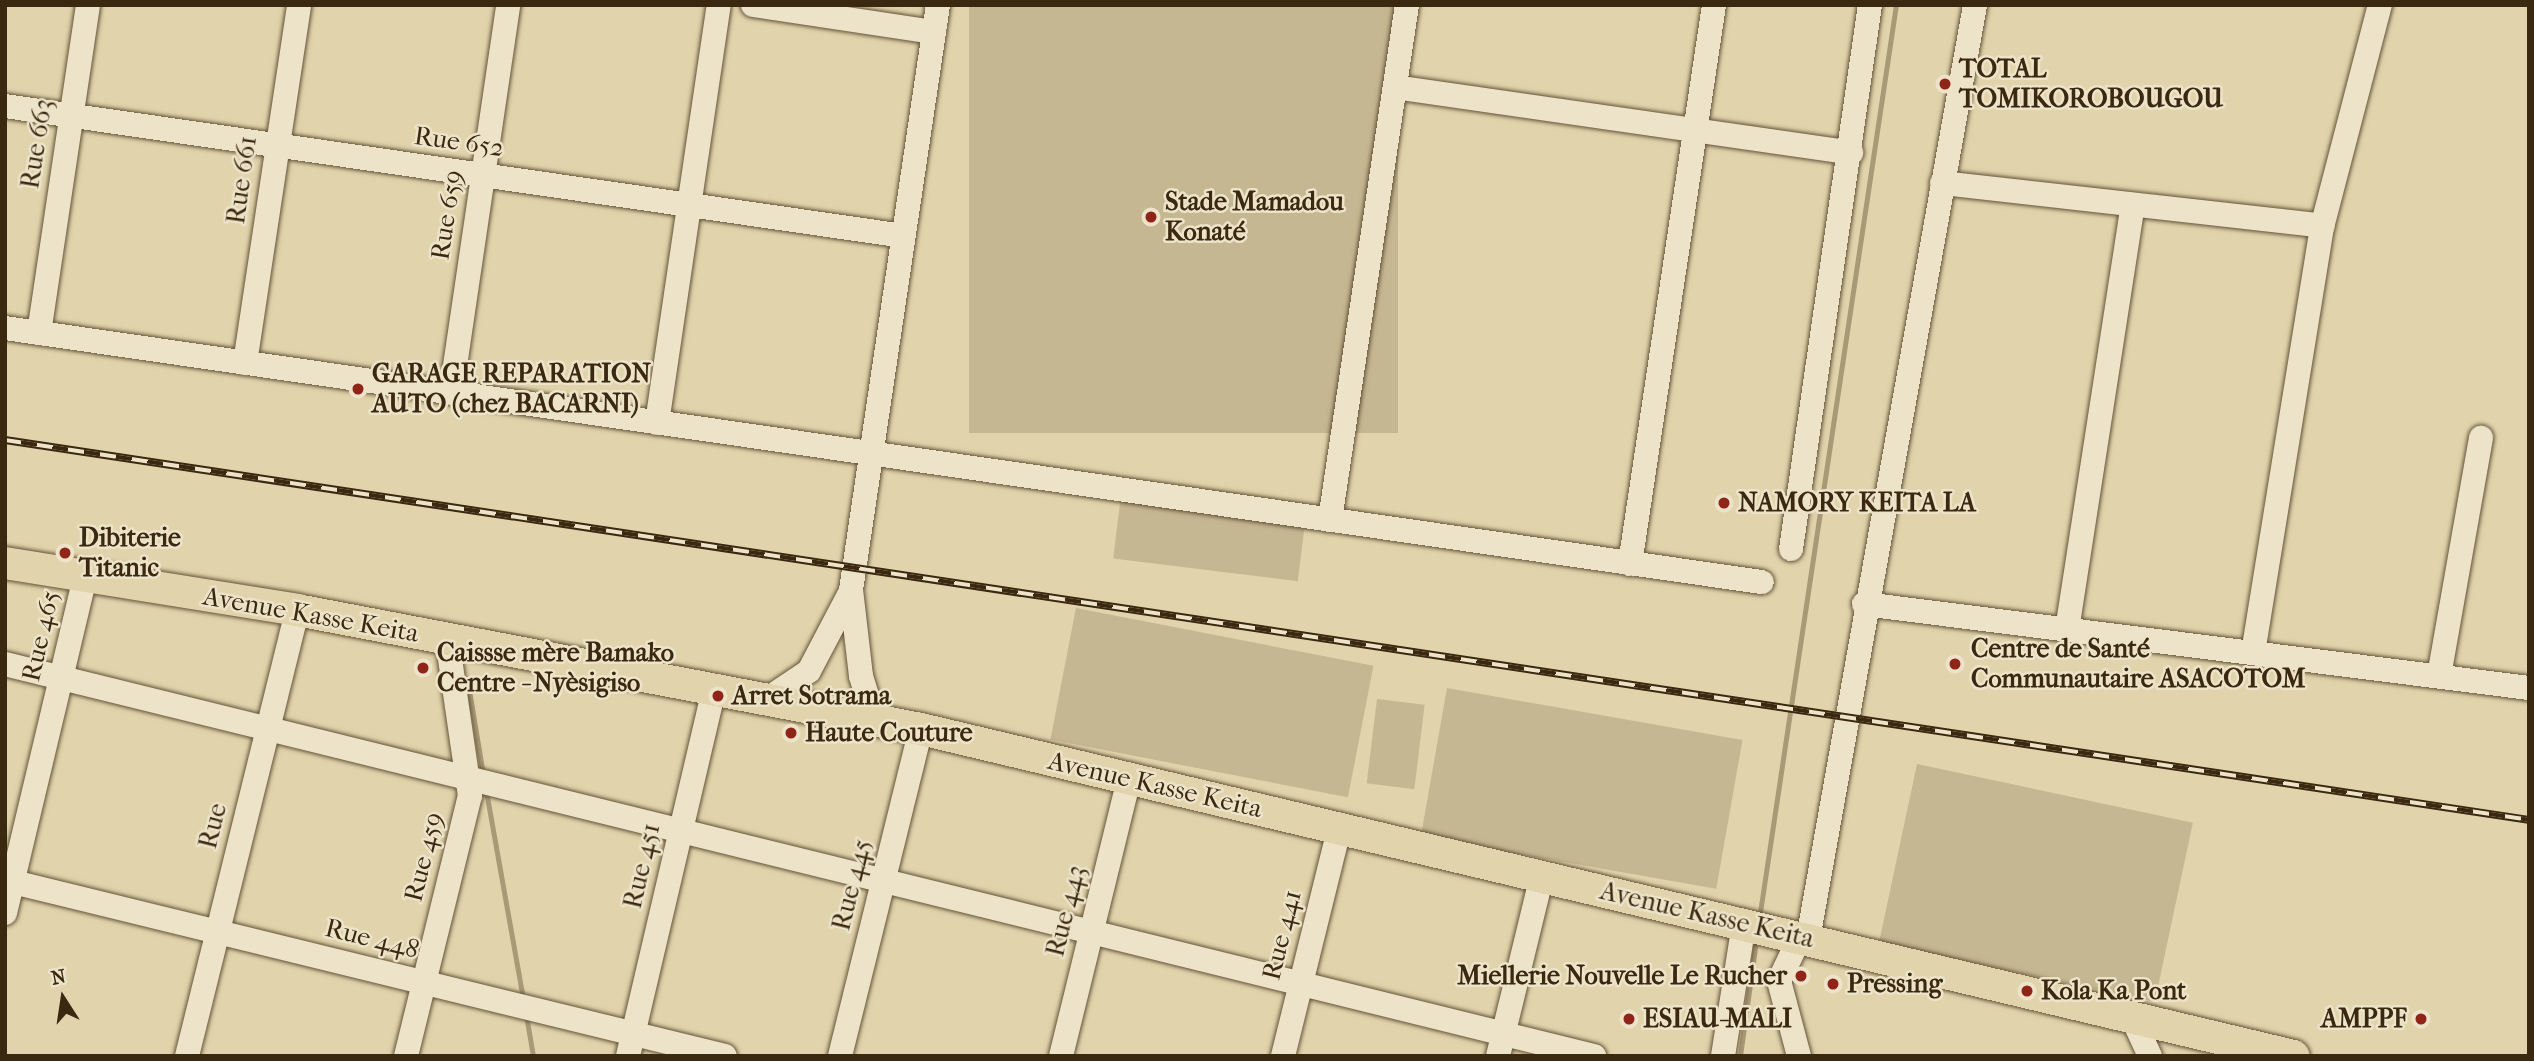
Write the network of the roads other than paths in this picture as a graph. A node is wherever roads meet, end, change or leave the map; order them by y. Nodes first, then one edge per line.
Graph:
1 (88, 5) edge
2 (299, 5) edge
3 (508, 5) edge
4 (719, 5) edge
5 (753, 5) edge
6 (938, 5) edge
7 (1407, 5) edge
8 (1714, 5) edge
9 (1870, 5) edge
10 (1975, 5) edge
11 (2380, 5) edge
12 (934, 32) junction
13 (1395, 87) junction
14 (5, 106) edge
15 (71, 115) junction
16 (1695, 131) junction
17 (278, 145) junction
18 (1851, 153) junction
19 (483, 175) junction
20 (1942, 183) junction
21 (689, 205) junction
22 (2133, 205) junction
23 (2322, 226) junction
24 (904, 236) junction
25 (5, 328) edge
26 (39, 333) junction
27 (245, 363) junction
28 (451, 393) junction
29 (656, 423) junction
30 (2481, 438) dead end
31 (872, 454) junction
32 (1330, 520) junction
33 (1791, 549) dead end
34 (5, 563) edge
35 (1630, 564) junction
36 (85, 578) junction
37 (1762, 582) dead end
38 (851, 590) junction
39 (1864, 604) junction
40 (297, 610) junction
41 (2067, 630) junction
42 (447, 639) junction
43 (2253, 653) junction
44 (5, 664) edge
45 (2439, 676) junction
46 (61, 678) junction
47 (2529, 688) edge
48 (713, 689) junction
49 (769, 698) junction
50 (874, 719) junction
51 (268, 728) junction
52 (921, 729) junction
53 (1129, 780) junction
54 (470, 784) junction
55 (1339, 829) junction
56 (681, 830) junction
57 (1542, 876) junction
58 (884, 880) junction
59 (9, 881) edge
60 (5, 913) edge
61 (218, 932) junction
62 (1092, 932) junction
63 (1776, 932) junction
64 (424, 983) junction
65 (1301, 983) junction
66 (2132, 1017) junction
67 (630, 1044) edge
68 (1500, 1045) edge
69 (187, 1056) edge
70 (406, 1056) edge
71 (725, 1056) edge
72 (840, 1056) edge
73 (1060, 1056) edge
74 (1283, 1056) edge
75 (1594, 1056) edge
76 (1723, 1056) edge
77 (1799, 1056) edge
78 (2150, 1056) edge
79 (2294, 1056) edge

1 - 15 street, Rue 663
2 - 17 street, Rue 661
3 - 19 street, Rue 659
4 - 21 street
5 - 12 street
6 - 12 street
7 - 13 street
8 - 16 street
9 - 18 street
10 - 20 street
11 - 23 street
12 - 24 street
13 - 16 street
13 - 32 street
14 - 15 street, Rue 652
15 - 17 street, Rue 652
15 - 26 street, Rue 663
16 - 18 street
16 - 35 street
17 - 19 street, Rue 652
17 - 27 street, Rue 661
18 - 33 street
19 - 21 street, Rue 652
19 - 28 street, Rue 659
20 - 22 street
20 - 39 street
21 - 24 street, Rue 652
21 - 29 street
22 - 23 street
22 - 41 street
23 - 43 street
24 - 31 street
25 - 26 street
26 - 27 street
27 - 28 street
28 - 29 street
29 - 31 street
30 - 45 street
31 - 32 street
31 - 38 street
32 - 35 street
34 - 36 main road, Avenue Kasse Keita
35 - 37 street
36 - 40 main road, Avenue Kasse Keita
36 - 46 street, Rue 465
38 - 49 street
38 - 50 street
39 - 41 street
39 - 63 street
40 - 42 main road, Avenue Kasse Keita
40 - 51 street, Rue
41 - 43 street
42 - 48 main road, Avenue Kasse Keita
42 - 54 street
43 - 45 street
44 - 46 street
45 - 47 street
46 - 51 street
46 - 59 street, Rue 465
48 - 49 main road, Avenue Kasse Keita
48 - 56 street, Rue 451
49 - 50 main road, Avenue Kasse Keita
50 - 52 main road, Avenue Kasse Keita
51 - 54 street
51 - 61 street, Rue
52 - 53 main road, Avenue Kasse Keita
52 - 58 street, Rue 445
53 - 55 main road, Avenue Kasse Keita
53 - 62 street, Rue 443
54 - 56 street
54 - 64 street, Rue 459
55 - 57 main road, Avenue Kasse Keita
55 - 65 street, Rue 441
56 - 58 street
56 - 67 street, Rue 451
57 - 63 main road, Avenue Kasse Keita
57 - 68 street
58 - 62 street
58 - 72 street, Rue 445
59 - 60 street, Rue 465
59 - 61 street, Rue 448
61 - 64 street, Rue 448
61 - 69 street, Rue
62 - 65 street
62 - 73 street, Rue 443
63 - 66 main road, Avenue Kasse Keita
63 - 76 street
63 - 77 street
64 - 67 street, Rue 448
64 - 70 street, Rue 459
65 - 68 street
65 - 74 street, Rue 441
66 - 78 street
66 - 79 main road, Avenue Kasse Keita
67 - 71 street, Rue 448
68 - 75 street

